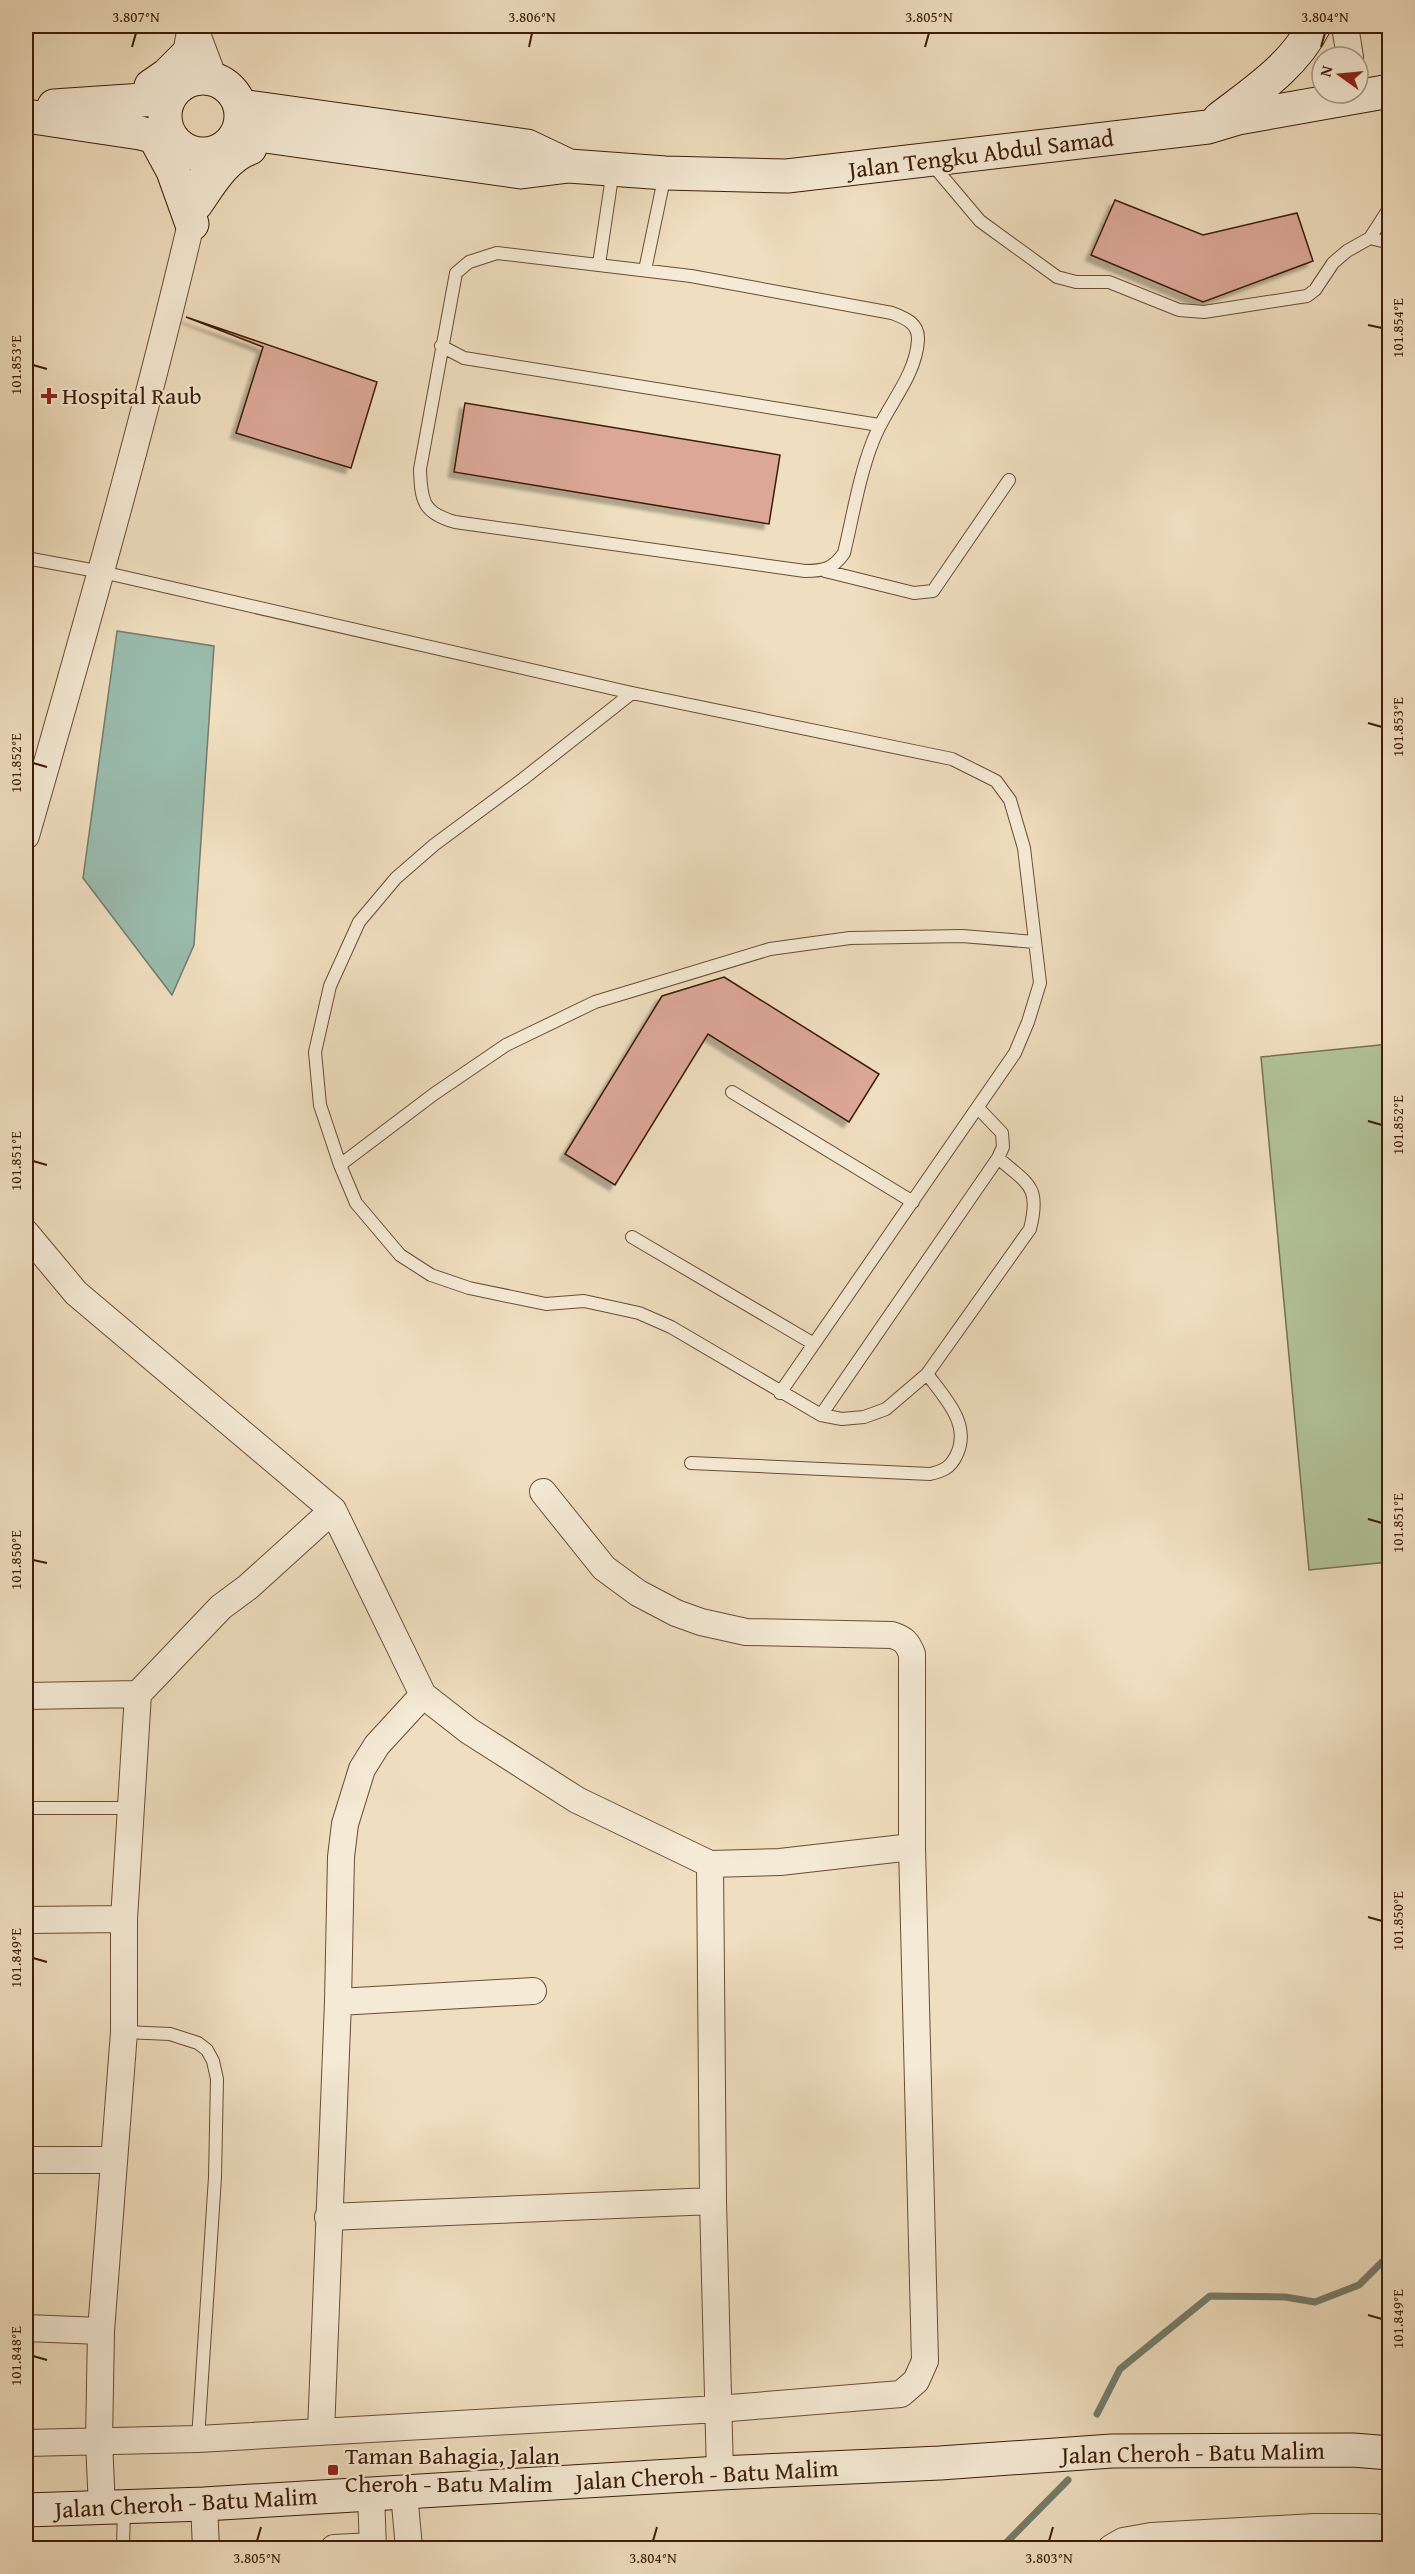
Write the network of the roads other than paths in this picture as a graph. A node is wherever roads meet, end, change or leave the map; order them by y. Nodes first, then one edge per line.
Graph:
1 (1314, 26) edge
2 (1346, 26) edge
3 (191, 35) edge
4 (1348, 45) edge
5 (214, 79) junction
6 (175, 90) junction
7 (1389, 91) edge
8 (1370, 93) edge
9 (130, 101) junction
10 (1310, 104) edge
11 (26, 108) edge
12 (26, 116) edge
13 (239, 119) junction
14 (1208, 127) junction
15 (281, 138) junction
16 (182, 146) junction
17 (928, 160) junction
18 (569, 166) junction
19 (613, 170) junction
20 (665, 173) junction
21 (1389, 207) edge
22 (194, 214) junction
23 (1370, 238) junction
24 (1389, 243) edge
25 (599, 264) junction
26 (645, 270) junction
27 (441, 346) junction
28 (879, 425) junction
29 (1009, 480) dead end
30 (26, 558) edge
31 (825, 571) junction
32 (102, 572) junction
33 (632, 693) junction
34 (26, 836) edge
35 (1035, 942) junction
36 (732, 1092) dead end
37 (978, 1108) junction
38 (998, 1158) junction
39 (340, 1165) junction
40 (913, 1202) junction
41 (26, 1233) edge
42 (632, 1237) dead end
43 (814, 1344) junction
44 (927, 1374) junction
45 (780, 1393) junction
46 (821, 1416) junction
47 (691, 1463) dead end
48 (543, 1492) dead end
49 (333, 1510) junction
50 (138, 1694) junction
51 (423, 1695) junction
52 (26, 1696) edge
53 (26, 1808) edge
54 (131, 1808) junction
55 (912, 1847) junction
56 (710, 1864) junction
57 (124, 1919) junction
58 (26, 1920) edge
59 (533, 1990) dead end
60 (338, 2002) junction
61 (124, 2032) junction
62 (26, 2160) edge
63 (113, 2160) junction
64 (712, 2201) junction
65 (328, 2217) junction
66 (26, 2328) edge
67 (101, 2331) junction
68 (718, 2409) junction
69 (321, 2432) junction
70 (198, 2439) junction
71 (99, 2441) junction
72 (26, 2443) edge
73 (1389, 2453) edge
74 (720, 2473) junction
75 (404, 2493) junction
76 (371, 2495) junction
77 (204, 2504) junction
78 (113, 2508) junction
79 (26, 2510) edge
80 (1376, 2535) edge
81 (1176, 2542) edge
82 (373, 2547) edge
83 (123, 2548) edge
84 (206, 2548) edge
85 (334, 2548) edge
86 (409, 2548) edge
87 (1111, 2548) edge

1 - 14 street
2 - 4 street
3 - 5 street
3 - 6 street
3 - 9 street
5 - 6 street
5 - 13 street
6 - 9 street
6 - 16 street
7 - 8 street, Jalan Tengku Abdul Samad
9 - 11 street
10 - 14 street, Jalan Tengku Abdul Samad
12 - 16 street
13 - 15 street
13 - 16 street
13 - 18 street
14 - 17 street, Jalan Tengku Abdul Samad
15 - 18 street
15 - 22 street
16 - 22 street
16 - 22 street
17 - 20 street, Jalan Tengku Abdul Samad
17 - 23 lane
18 - 19 street, Jalan Tengku Abdul Samad
19 - 20 street, Jalan Tengku Abdul Samad
19 - 25 lane
20 - 26 lane
21 - 23 lane
22 - 32 street
23 - 24 lane
25 - 26 lane
25 - 27 lane
26 - 28 lane
27 - 28 lane
27 - 31 lane
28 - 31 lane
29 - 31 lane
30 - 32 lane
32 - 33 lane
32 - 34 street
33 - 35 lane
33 - 39 lane
35 - 37 lane
35 - 39 lane
36 - 40 lane
37 - 38 lane
37 - 40 lane
38 - 44 lane
38 - 46 lane
39 - 45 lane
40 - 43 lane
41 - 49 street
42 - 43 lane
43 - 45 lane
44 - 46 lane
44 - 47 lane
45 - 46 lane
48 - 55 street
49 - 50 street
49 - 51 street
50 - 52 street
50 - 54 street
51 - 56 street
51 - 60 street
53 - 54 lane
54 - 57 street
55 - 56 street
55 - 68 street
56 - 64 street
57 - 58 street
57 - 61 street
59 - 60 street
60 - 65 street
61 - 63 street
61 - 70 lane
62 - 63 street
63 - 67 street
64 - 65 street
64 - 68 street
65 - 69 street
66 - 67 street
67 - 71 street
68 - 69 street
68 - 74 street
69 - 70 street
70 - 71 street
71 - 72 street
71 - 78 street
73 - 74 street, Jalan Cheroh - Batu Malim
74 - 75 street, Jalan Cheroh - Batu Malim
75 - 76 street, Jalan Cheroh - Batu Malim
75 - 86 street
76 - 77 street, Jalan Cheroh - Batu Malim
76 - 82 street
77 - 78 street, Jalan Cheroh - Batu Malim
77 - 84 street
78 - 79 street, Jalan Cheroh - Batu Malim
78 - 83 lane
80 - 81 street
81 - 87 street
82 - 85 street

